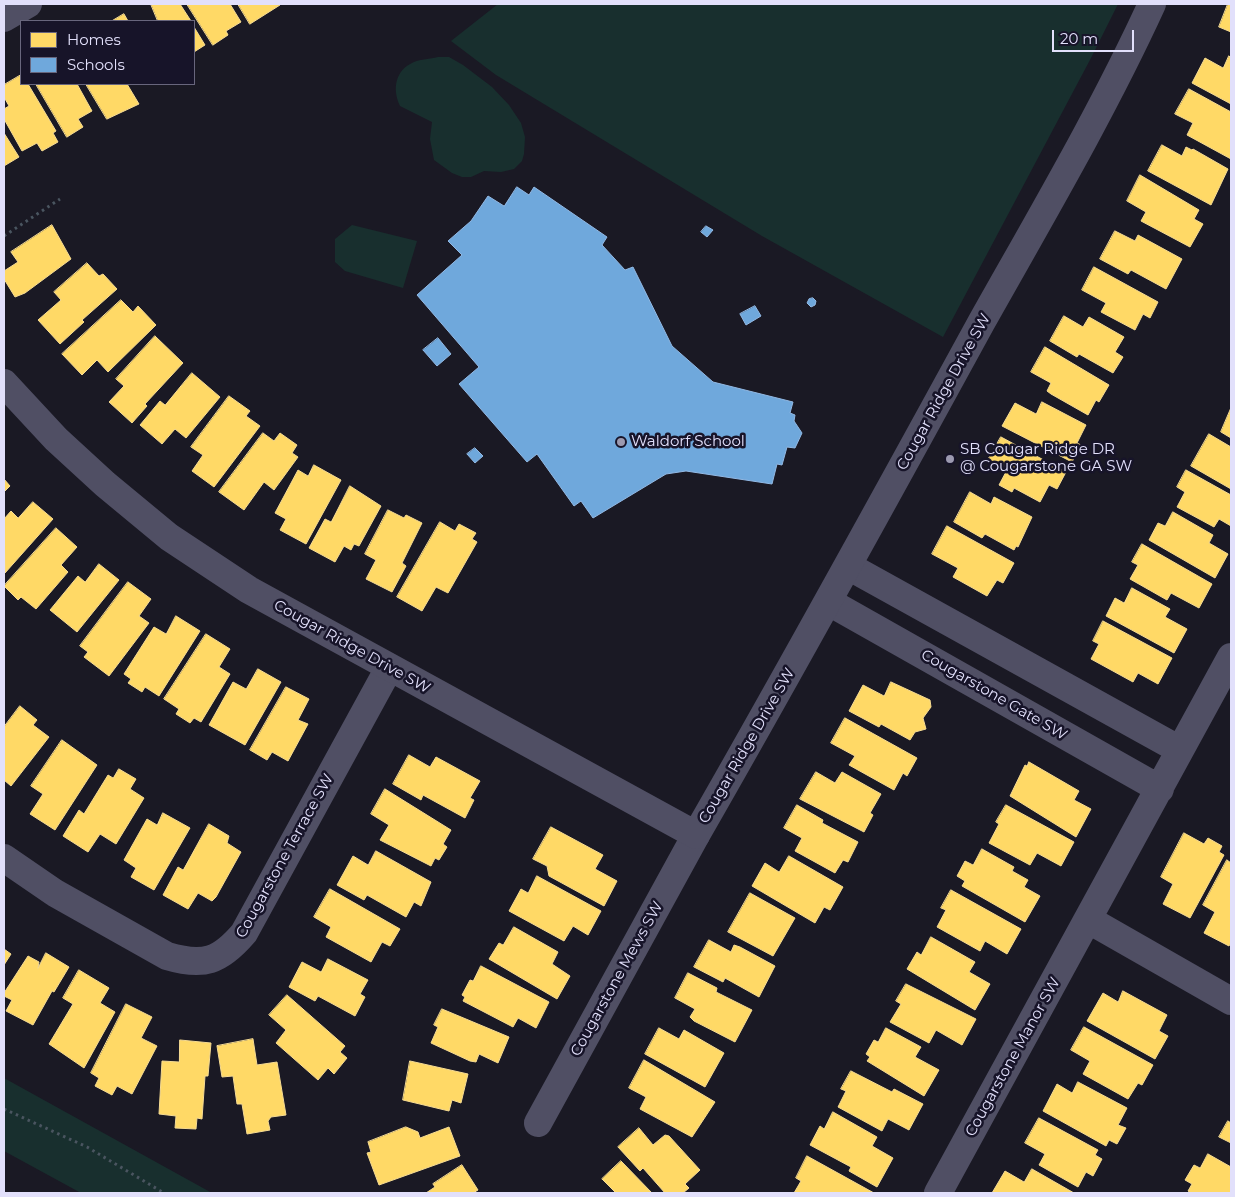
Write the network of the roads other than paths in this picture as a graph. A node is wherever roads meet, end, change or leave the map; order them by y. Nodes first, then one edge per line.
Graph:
1 (28, 4) edge
2 (1152, 4) edge
3 (4, 18) edge
4 (4, 383) edge
5 (848, 566) junction
6 (829, 602) junction
7 (1231, 657) edge
8 (389, 668) junction
9 (1180, 750) junction
10 (1160, 789) junction
11 (696, 836) junction
12 (4, 858) edge
13 (1089, 920) junction
14 (1231, 1001) edge
15 (538, 1123) dead end
16 (938, 1193) edge

1 - 3 street
2 - 5 street, Cougar Ridge Drive SW
4 - 8 street, Cougar Ridge Drive SW
5 - 6 street, Cougar Ridge Drive SW
5 - 9 street
6 - 10 street, Cougarstone Gate SW
6 - 11 street, Cougar Ridge Drive SW
7 - 9 street, Cougarstone Manor SW
8 - 11 street, Cougar Ridge Drive SW
8 - 12 street, Cougarstone Terrace SW
9 - 10 street, Cougarstone Manor SW
10 - 13 street, Cougarstone Manor SW
11 - 15 street, Cougarstone Mews SW
13 - 14 street
13 - 16 street, Cougarstone Manor SW

